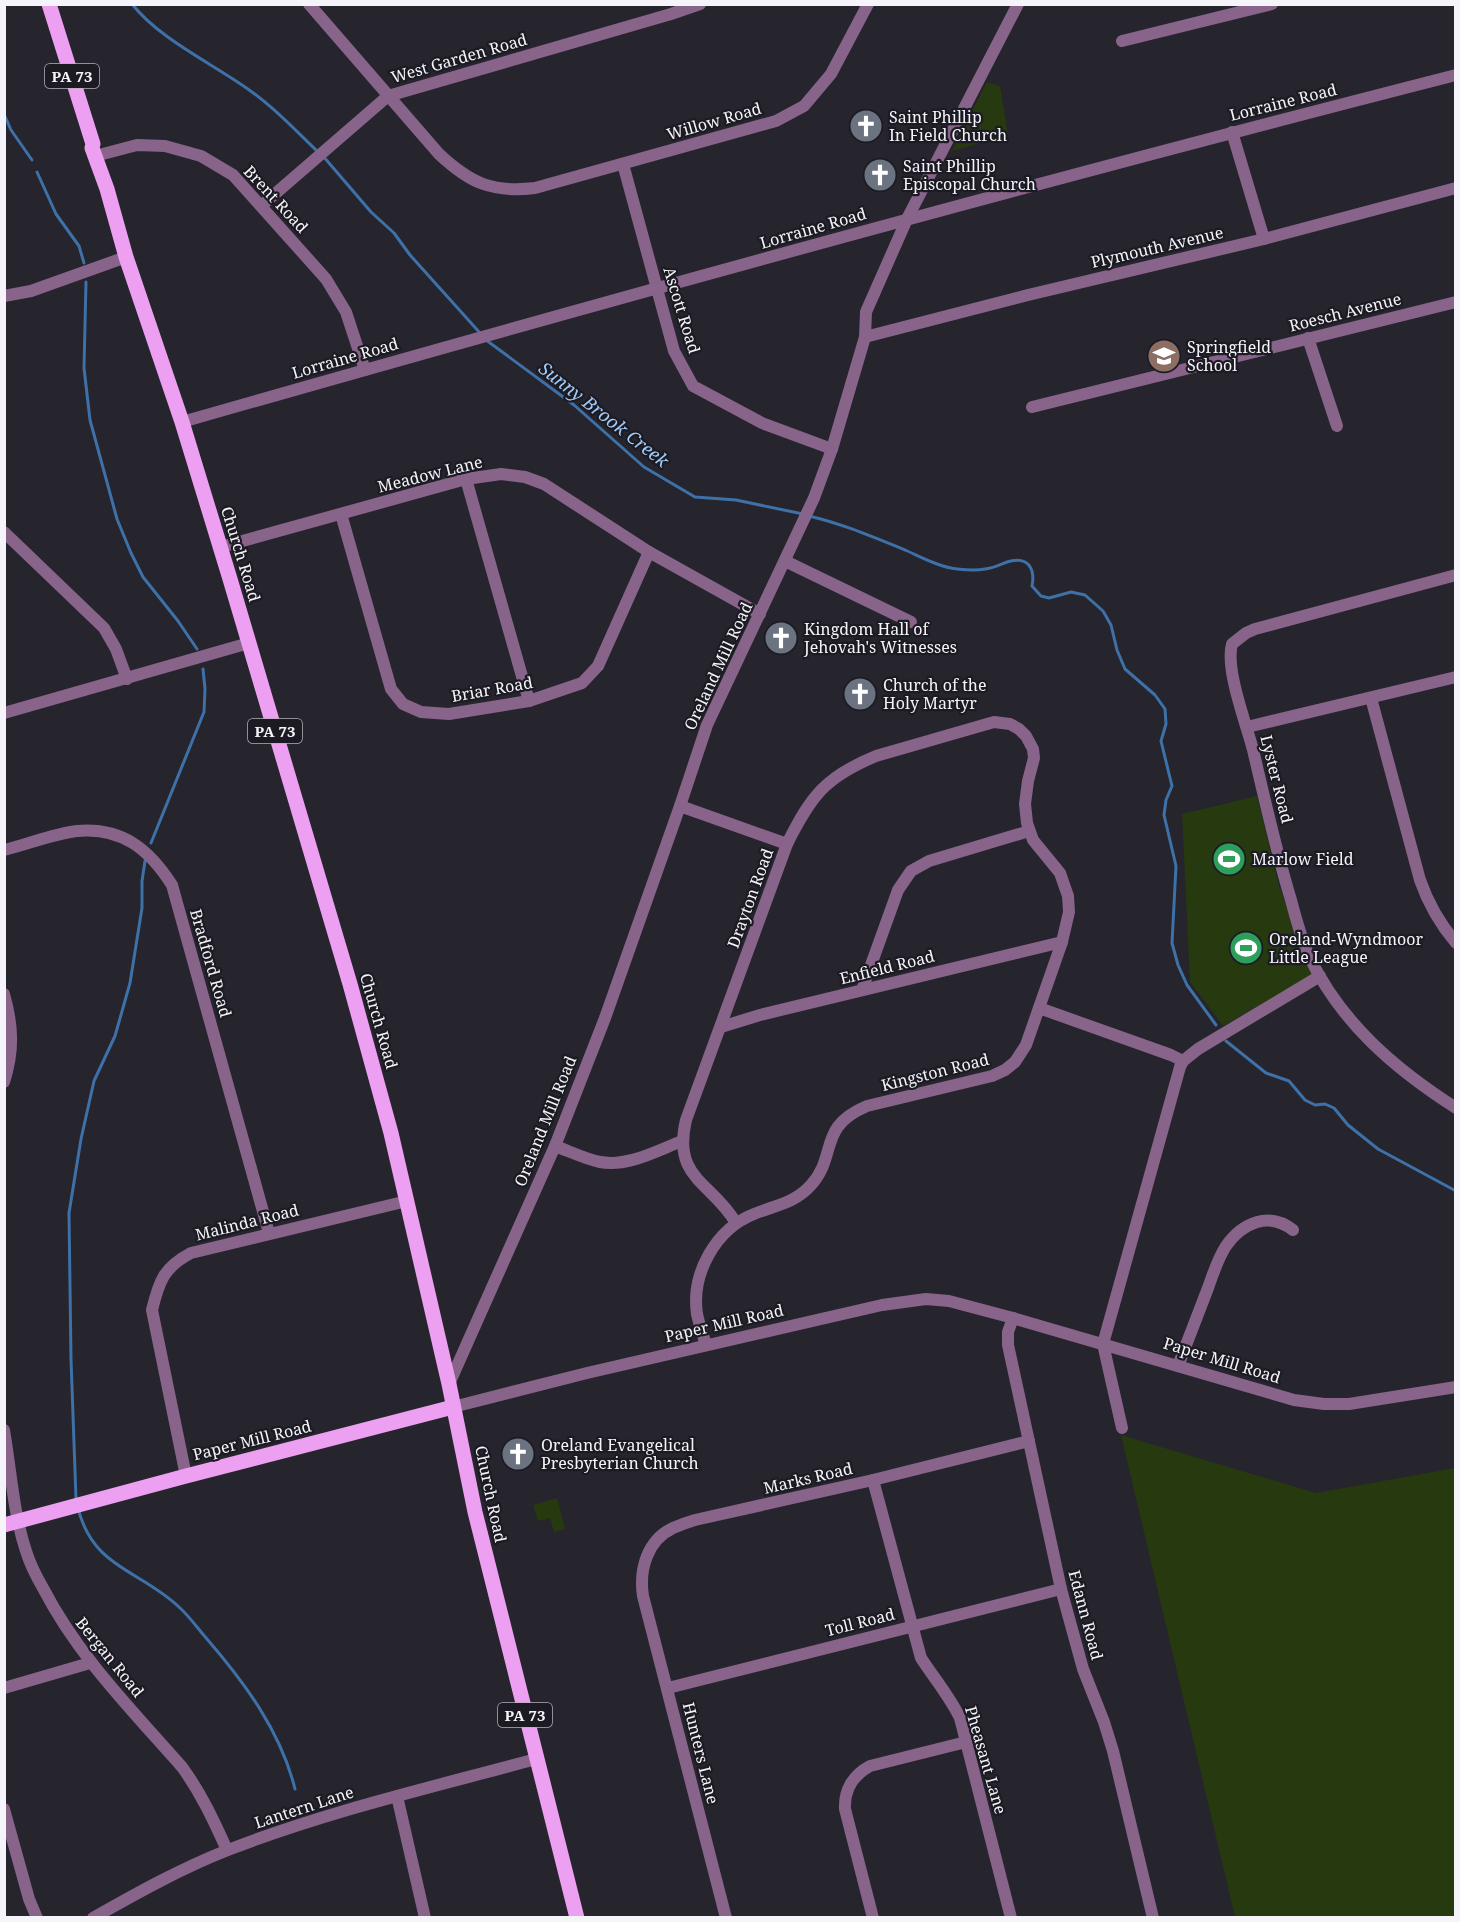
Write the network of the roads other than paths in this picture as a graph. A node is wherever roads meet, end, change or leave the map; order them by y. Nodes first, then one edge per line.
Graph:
1 (38, 4) edge
2 (49, 4) edge
3 (309, 4) edge
4 (699, 4) edge
5 (868, 4) edge
6 (1018, 4) edge
7 (1272, 4) edge
8 (1122, 41) dead end
9 (1455, 75) edge
10 (388, 96) junction
11 (1232, 132) junction
12 (94, 152) junction
13 (623, 164) junction
14 (1455, 188) edge
15 (261, 206) junction
16 (907, 219) junction
17 (1264, 239) junction
18 (126, 257) junction
19 (657, 288) junction
20 (4, 296) edge
21 (1455, 302) edge
22 (865, 337) junction
23 (1308, 338) junction
24 (365, 370) junction
25 (1032, 407) dead end
26 (182, 422) junction
27 (1337, 426) dead end
28 (831, 449) junction
29 (466, 479) junction
30 (341, 514) junction
31 (4, 532) edge
32 (220, 548) junction
33 (649, 552) junction
34 (785, 561) junction
35 (1455, 575) edge
36 (760, 614) junction
37 (911, 622) dead end
38 (249, 643) junction
39 (1455, 677) edge
40 (127, 679) junction
41 (1371, 698) junction
42 (529, 701) junction
43 (4, 712) edge
44 (1247, 727) junction
45 (1026, 736) joint
46 (680, 806) junction
47 (1029, 831) junction
48 (787, 844) junction
49 (4, 850) edge
50 (1062, 942) junction
51 (1455, 943) edge
52 (1320, 976) junction
53 (862, 990) junction
54 (4, 994) edge
55 (1040, 1008) junction
56 (721, 1027) junction
57 (1183, 1061) junction
58 (4, 1083) edge
59 (1455, 1108) edge
60 (682, 1141) junction
61 (555, 1146) junction
62 (407, 1201) junction
63 (736, 1223) junction
64 (1293, 1230) dead end
65 (269, 1233) junction
66 (1013, 1318) junction
67 (1103, 1344) junction
68 (706, 1345) junction
69 (1178, 1366) junction
70 (449, 1384) junction
71 (1455, 1387) edge
72 (453, 1407) junction
73 (1122, 1428) dead end
74 (4, 1430) edge
75 (1029, 1441) junction
76 (186, 1476) junction
77 (873, 1480) junction
78 (11, 1523) edge
79 (1061, 1589) junction
80 (643, 1596) joint
81 (912, 1627) junction
82 (90, 1663) junction
83 (4, 1688) edge
84 (668, 1688) junction
85 (966, 1742) junction
86 (536, 1759) junction
87 (398, 1796) junction
88 (4, 1809) edge
89 (227, 1850) junction
90 (37, 1917) edge
91 (93, 1917) edge
92 (425, 1917) edge
93 (577, 1917) edge
94 (726, 1917) edge
95 (873, 1917) edge
96 (1011, 1917) edge
97 (1152, 1917) edge

1 - 12 main road, Church Road / PA 73
2 - 12 main road, Church Road / PA 73
3 - 10 street
4 - 10 street, West Garden Road
5 - 13 street, Willow Road
6 - 16 street, Oreland Mill Road
7 - 8 street
9 - 11 street, Lorraine Road
10 - 13 street, Willow Road
10 - 15 street, West Garden Road
11 - 16 street, Lorraine Road
11 - 17 street
12 - 15 street, Brent Road
12 - 18 main road, Church Road / PA 73
13 - 19 street, Ascott Road
14 - 17 street, Plymouth Avenue
15 - 24 street, Brent Road
16 - 19 street, Lorraine Road
16 - 22 street, Oreland Mill Road
17 - 22 street, Plymouth Avenue
18 - 20 street
18 - 26 main road, Church Road / PA 73
19 - 24 street, Lorraine Road
19 - 28 street, Ascott Road
21 - 23 street, Roesch Avenue
22 - 28 street, Oreland Mill Road
23 - 25 street, Roesch Avenue
23 - 27 street
24 - 26 street, Lorraine Road
26 - 32 main road, Church Road / PA 73
28 - 34 street, Oreland Mill Road
29 - 30 street, Meadow Lane
29 - 33 street, Meadow Lane
29 - 42 street
30 - 32 street, Meadow Lane
30 - 42 street, Briar Road
31 - 40 street
32 - 38 main road, Church Road / PA 73
33 - 36 street, Meadow Lane
33 - 42 street, Briar Road
34 - 36 street, Oreland Mill Road
34 - 37 street
35 - 44 street, Lyster Road
36 - 46 street, Oreland Mill Road
38 - 40 street
38 - 62 main road, Church Road / PA 73
39 - 41 street
40 - 43 street
41 - 44 street
41 - 51 street
44 - 52 street, Lyster Road
45 - 47 street, Kingston Road
45 - 48 street, Drayton Road
46 - 48 street
46 - 61 street, Oreland Mill Road
47 - 50 street, Kingston Road
47 - 53 street
48 - 56 street, Drayton Road
49 - 65 street, Bradford Road
50 - 53 street, Enfield Road
50 - 55 street, Kingston Road
52 - 57 street
52 - 59 street, Lyster Road
53 - 56 street, Enfield Road
54 - 58 street
55 - 57 street
55 - 63 street, Kingston Road
56 - 60 street, Drayton Road
57 - 67 street
60 - 61 street
60 - 63 street
61 - 70 street, Oreland Mill Road
62 - 65 street, Malinda Road
62 - 70 main road, Church Road / PA 73
63 - 68 street, Kingston Road
64 - 69 street
65 - 76 street, Malinda Road
66 - 67 street, Paper Mill Road
66 - 68 street, Paper Mill Road
66 - 75 street, Edann Road
67 - 69 street, Paper Mill Road
67 - 73 street
68 - 72 street, Paper Mill Road
69 - 71 street, Paper Mill Road
70 - 72 main road, Church Road / PA 73
72 - 76 main road, Paper Mill Road
72 - 86 main road, Church Road / PA 73
74 - 78 street, Bergan Road
75 - 77 street, Marks Road
75 - 79 street, Edann Road
76 - 78 main road, Paper Mill Road
77 - 80 street, Marks Road
77 - 81 street, Pheasant Lane
78 - 82 street, Bergan Road
79 - 81 street, Toll Road
79 - 97 street, Edann Road
80 - 84 street, Hunters Lane
81 - 84 street, Toll Road
81 - 85 street, Pheasant Lane
82 - 83 street
82 - 89 street, Bergan Road
84 - 94 street, Hunters Lane
85 - 95 street
85 - 96 street, Pheasant Lane
86 - 87 street, Lantern Lane
86 - 93 main road, Church Road / PA 73
87 - 89 street, Lantern Lane
87 - 92 street
88 - 90 street
89 - 91 street, Lantern Lane

